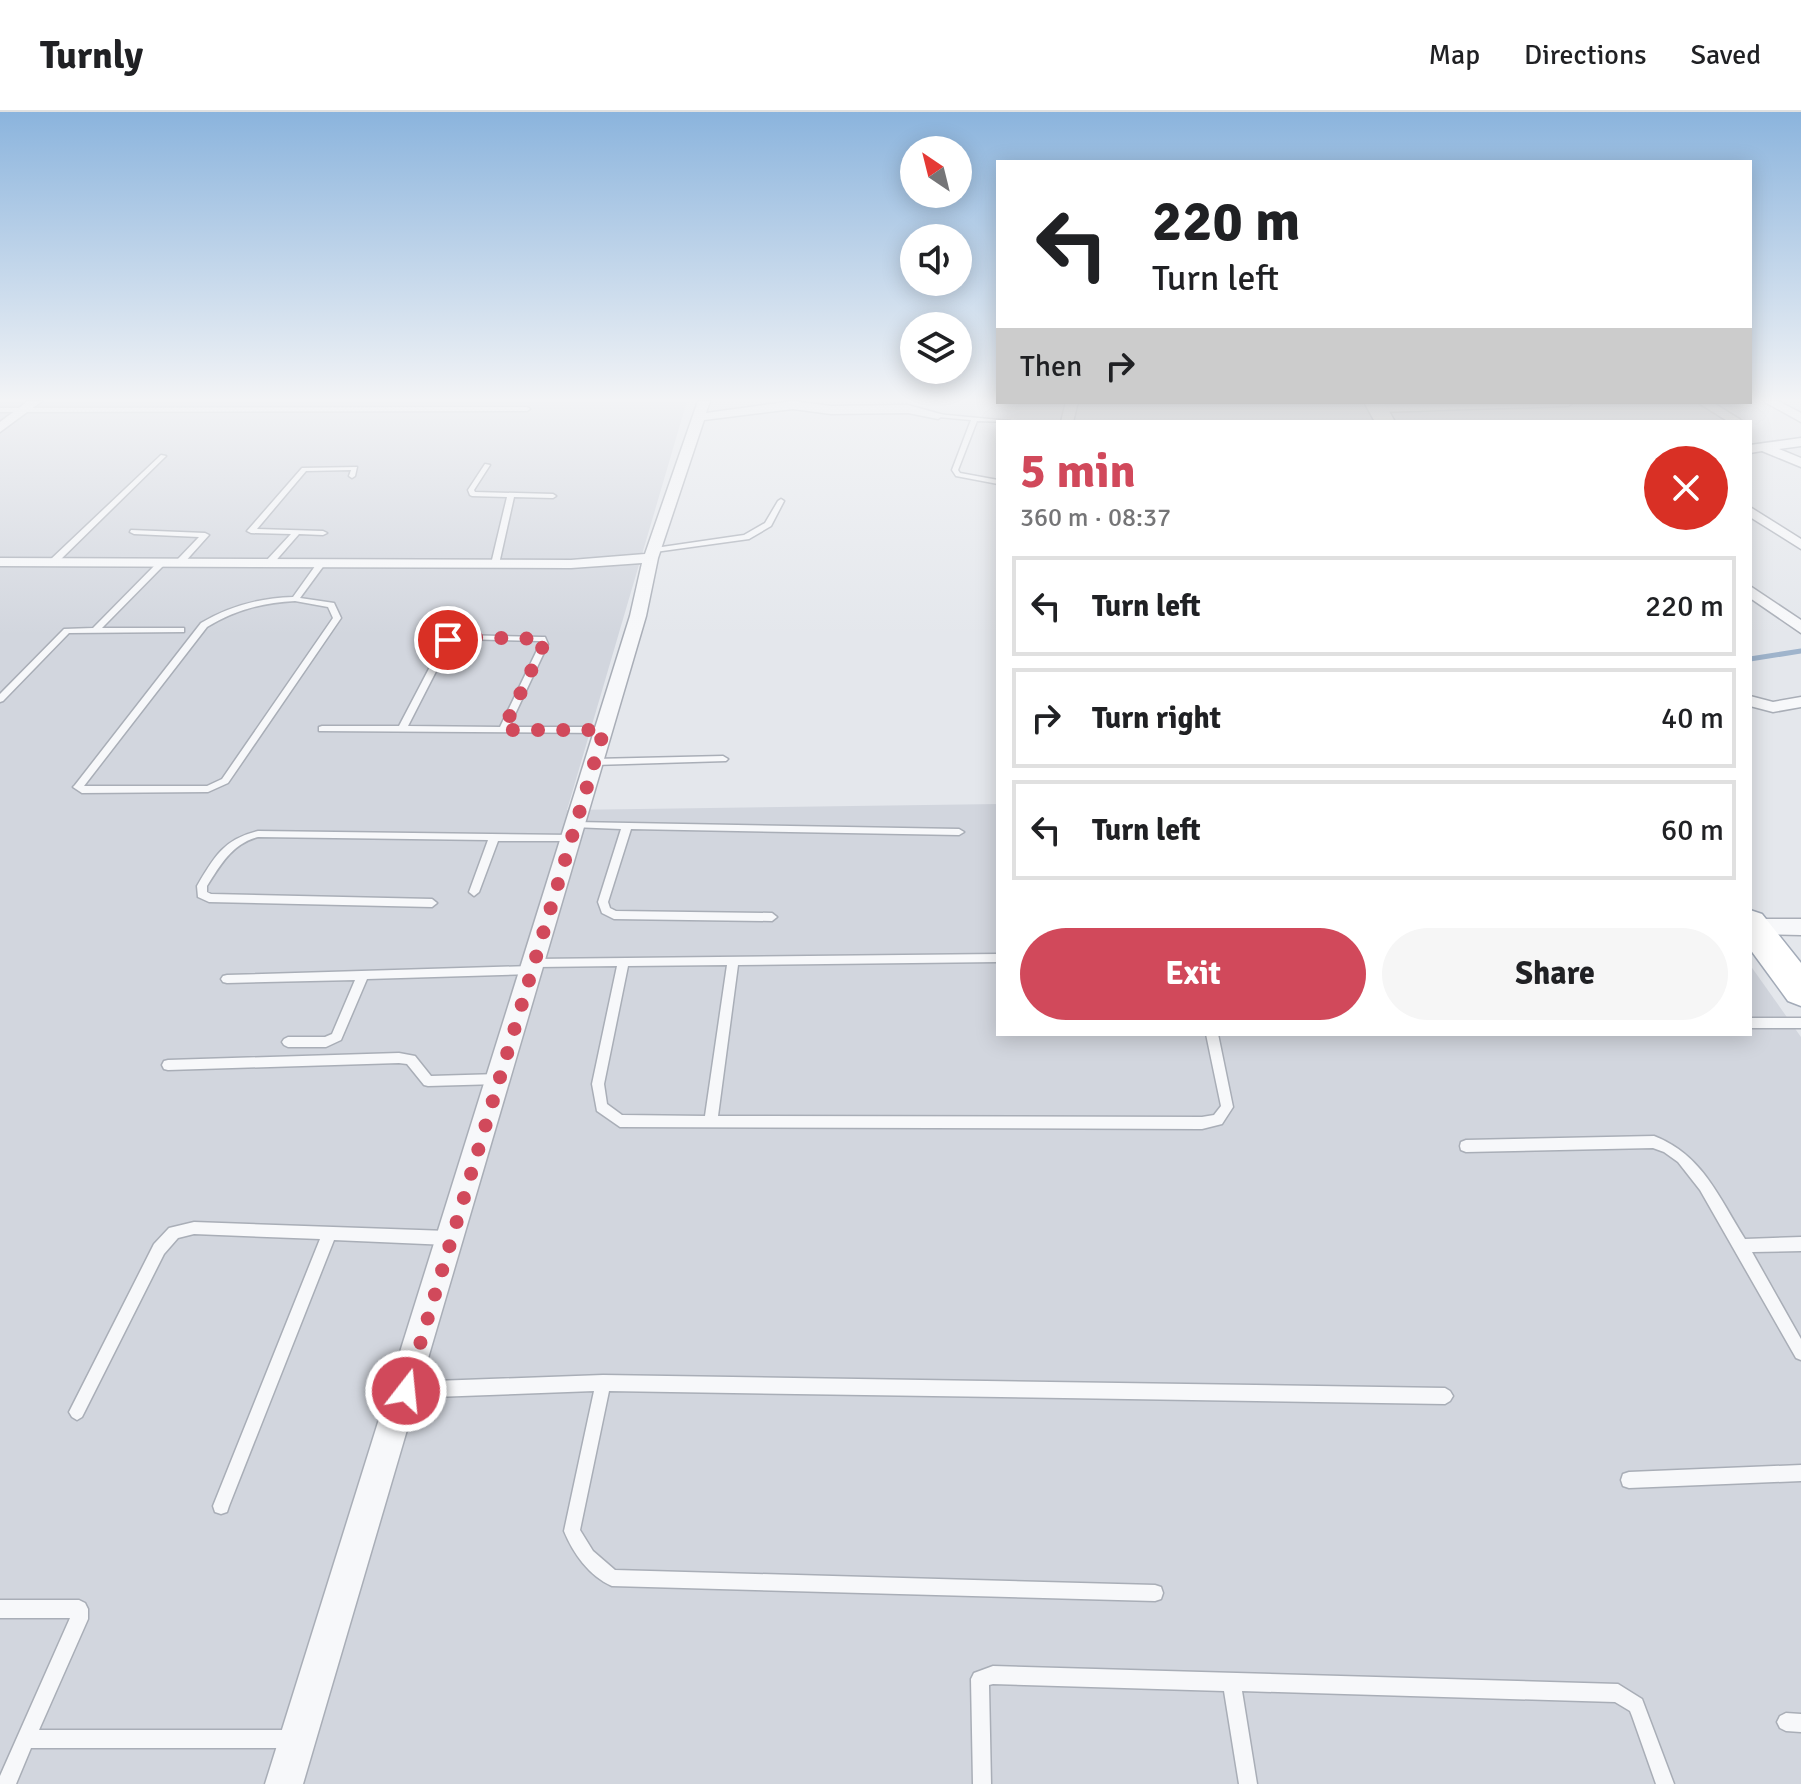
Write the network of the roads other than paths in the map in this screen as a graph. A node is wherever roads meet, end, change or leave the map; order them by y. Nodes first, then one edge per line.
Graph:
1 (139, 479) edge
2 (295, 479) edge
3 (480, 479) edge
4 (679, 479) edge
5 (976, 479) edge
6 (996, 482) edge
7 (511, 495) junction
8 (553, 496) dead end
9 (781, 501) dead end
10 (1752, 512) edge
11 (134, 532) dead end
12 (296, 533) junction
13 (323, 533) dead end
14 (1801, 545) edge
15 (653, 554) junction
16 (0, 562) edge
17 (53, 562) junction
18 (172, 562) junction
19 (269, 563) junction
20 (321, 564) junction
21 (495, 564) junction
22 (1752, 592) edge
23 (295, 599) junction
24 (1801, 628) edge
25 (96, 630) junction
26 (181, 630) dead end
27 (0, 699) edge
28 (1752, 702) edge
29 (1801, 702) edge
30 (322, 729) dead end
31 (402, 729) junction
32 (503, 730) junction
33 (604, 730) junction
34 (723, 759) dead end
35 (594, 762) junction
36 (627, 827) junction
37 (574, 832) junction
38 (959, 832) dead end
39 (494, 837) junction
40 (474, 892) dead end
41 (432, 903) dead end
42 (772, 917) dead end
43 (1752, 925) edge
44 (1752, 926) edge
45 (1801, 927) edge
46 (996, 958) edge
47 (733, 961) junction
48 (623, 962) junction
49 (534, 966) junction
50 (363, 975) junction
51 (227, 979) dead end
52 (1801, 991) edge
53 (1752, 1023) edge
54 (1801, 1023) edge
55 (1212, 1036) edge
56 (288, 1042) dead end
57 (168, 1065) dead end
58 (500, 1079) junction
59 (711, 1121) junction
60 (1466, 1146) dead end
61 (330, 1232) junction
62 (452, 1238) junction
63 (1801, 1244) edge
64 (1741, 1246) junction
65 (1801, 1353) edge
66 (603, 1383) junction
67 (406, 1391) junction
68 (1445, 1396) dead end
69 (77, 1412) dead end
70 (1801, 1473) edge
71 (1629, 1480) dead end
72 (221, 1506) dead end
73 (1155, 1593) dead end
74 (0, 1609) edge
75 (1232, 1685) junction
76 (26, 1739) junction
77 (297, 1739) junction
78 (6, 1784) edge
79 (284, 1784) edge
80 (982, 1784) edge
81 (1248, 1784) edge
82 (1665, 1784) edge

1 - 17 lane
2 - 12 lane
3 - 7 lane
4 - 15 street
5 - 6 lane
7 - 8 lane
7 - 21 lane
9 - 15 lane
10 - 14 street
11 - 18 lane
12 - 13 lane
12 - 19 lane
15 - 21 street
15 - 33 street
16 - 17 street
17 - 18 street
18 - 19 street
18 - 25 lane
19 - 20 street
20 - 21 street
20 - 23 lane
22 - 24 street
23 - 23 lane
25 - 26 lane
25 - 27 lane
28 - 29 street
30 - 31 lane
31 - 32 lane
31 - 32 lane
32 - 33 lane
33 - 35 street
34 - 35 lane
35 - 37 street
36 - 37 lane
36 - 38 lane
36 - 42 lane
37 - 39 lane
37 - 49 street
39 - 40 lane
39 - 41 lane
43 - 45 street
44 - 52 main road
46 - 47 lane
47 - 48 lane
47 - 59 lane
48 - 49 lane
48 - 59 lane
49 - 50 lane
49 - 58 street
50 - 51 lane
50 - 56 lane
53 - 54 lane
55 - 59 lane
57 - 58 lane
58 - 62 street
60 - 64 lane
61 - 62 lane
61 - 69 lane
61 - 72 lane
62 - 67 street
63 - 64 lane
64 - 65 lane
66 - 67 lane
66 - 68 lane
66 - 73 lane
67 - 77 street
70 - 71 lane
74 - 76 lane
75 - 80 lane
75 - 81 lane
75 - 82 lane
76 - 77 lane
76 - 78 lane
77 - 79 street

